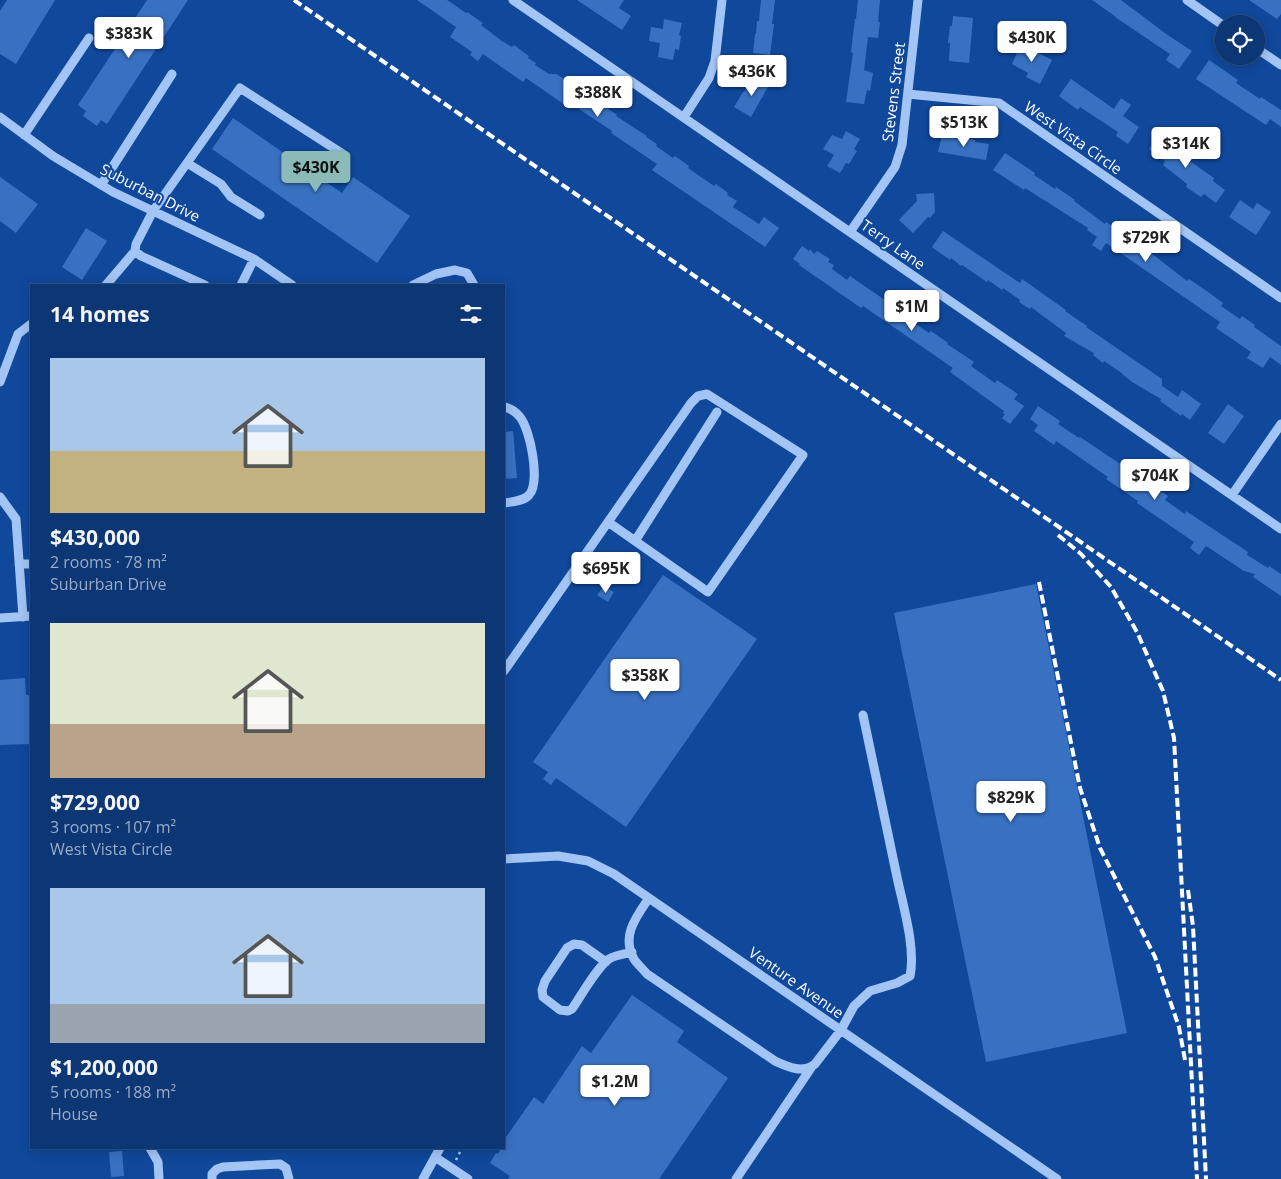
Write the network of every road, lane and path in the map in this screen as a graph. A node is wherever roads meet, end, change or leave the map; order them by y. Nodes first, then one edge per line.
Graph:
1 (513, 0) edge
2 (722, 0) edge
3 (918, 0) edge
4 (1187, 0) edge
5 (1215, 20) edge
6 (89, 38) dead end
7 (1265, 54) edge
8 (1281, 65) edge
9 (172, 74) dead end
10 (908, 94) junction
11 (0, 117) edge
12 (684, 118) junction
13 (24, 135) junction
14 (343, 154) dead end
15 (187, 163) junction
16 (101, 185) junction
17 (153, 211) junction
18 (260, 215) dead end
19 (850, 232) junction
20 (135, 251) junction
21 (254, 259) junction
22 (107, 284) edge
23 (203, 284) edge
24 (242, 284) edge
25 (291, 284) edge
26 (415, 284) edge
27 (473, 284) edge
28 (1281, 298) edge
29 (30, 325) edge
30 (0, 382) edge
31 (505, 407) edge
32 (717, 412) dead end
33 (1281, 424) edge
34 (1232, 495) junction
35 (0, 497) edge
36 (505, 503) edge
37 (608, 522) junction
38 (1281, 529) edge
39 (635, 541) junction
40 (19, 564) junction
41 (30, 564) edge
42 (27, 617) edge
43 (0, 618) edge
44 (505, 670) edge
45 (863, 715) dead end
46 (505, 859) edge
47 (649, 898) junction
48 (632, 952) junction
49 (606, 962) junction
50 (841, 1030) junction
51 (811, 1068) junction
52 (151, 1149) edge
53 (440, 1149) edge
54 (435, 1158) junction
55 (158, 1179) edge
56 (212, 1179) edge
57 (289, 1179) edge
58 (423, 1179) edge
59 (468, 1179) edge
60 (736, 1179) edge
61 (1056, 1179) edge

1 - 12 street, Terry Lane
2 - 12 street
3 - 10 street, Stevens Street
4 - 5 street
6 - 13 street
7 - 8 street
9 - 16 street
10 - 19 street, Stevens Street
10 - 28 street, West Vista Circle
11 - 13 street, Suburban Drive
12 - 19 street, Terry Lane
13 - 16 street, Suburban Drive
14 - 15 street
15 - 17 street
15 - 18 street
16 - 17 street, Suburban Drive
17 - 20 street
17 - 21 street, Suburban Drive
19 - 34 street, Terry Lane
20 - 22 street
20 - 23 street
21 - 24 street
21 - 25 street, Suburban Drive
26 - 27 street
29 - 30 street
31 - 36 street
32 - 39 street
33 - 34 street
34 - 38 street, Terry Lane
35 - 40 street
37 - 39 street
37 - 39 street
37 - 44 street
40 - 41 street
40 - 42 street
42 - 43 street
45 - 50 street
46 - 47 street, Venture Avenue
47 - 48 street
47 - 50 street, Venture Avenue
48 - 49 street
48 - 51 street
49 - 49 street
50 - 51 street
50 - 61 street, Venture Avenue
51 - 60 street
52 - 55 street
53 - 54 street
54 - 58 street
54 - 59 street
56 - 57 street

